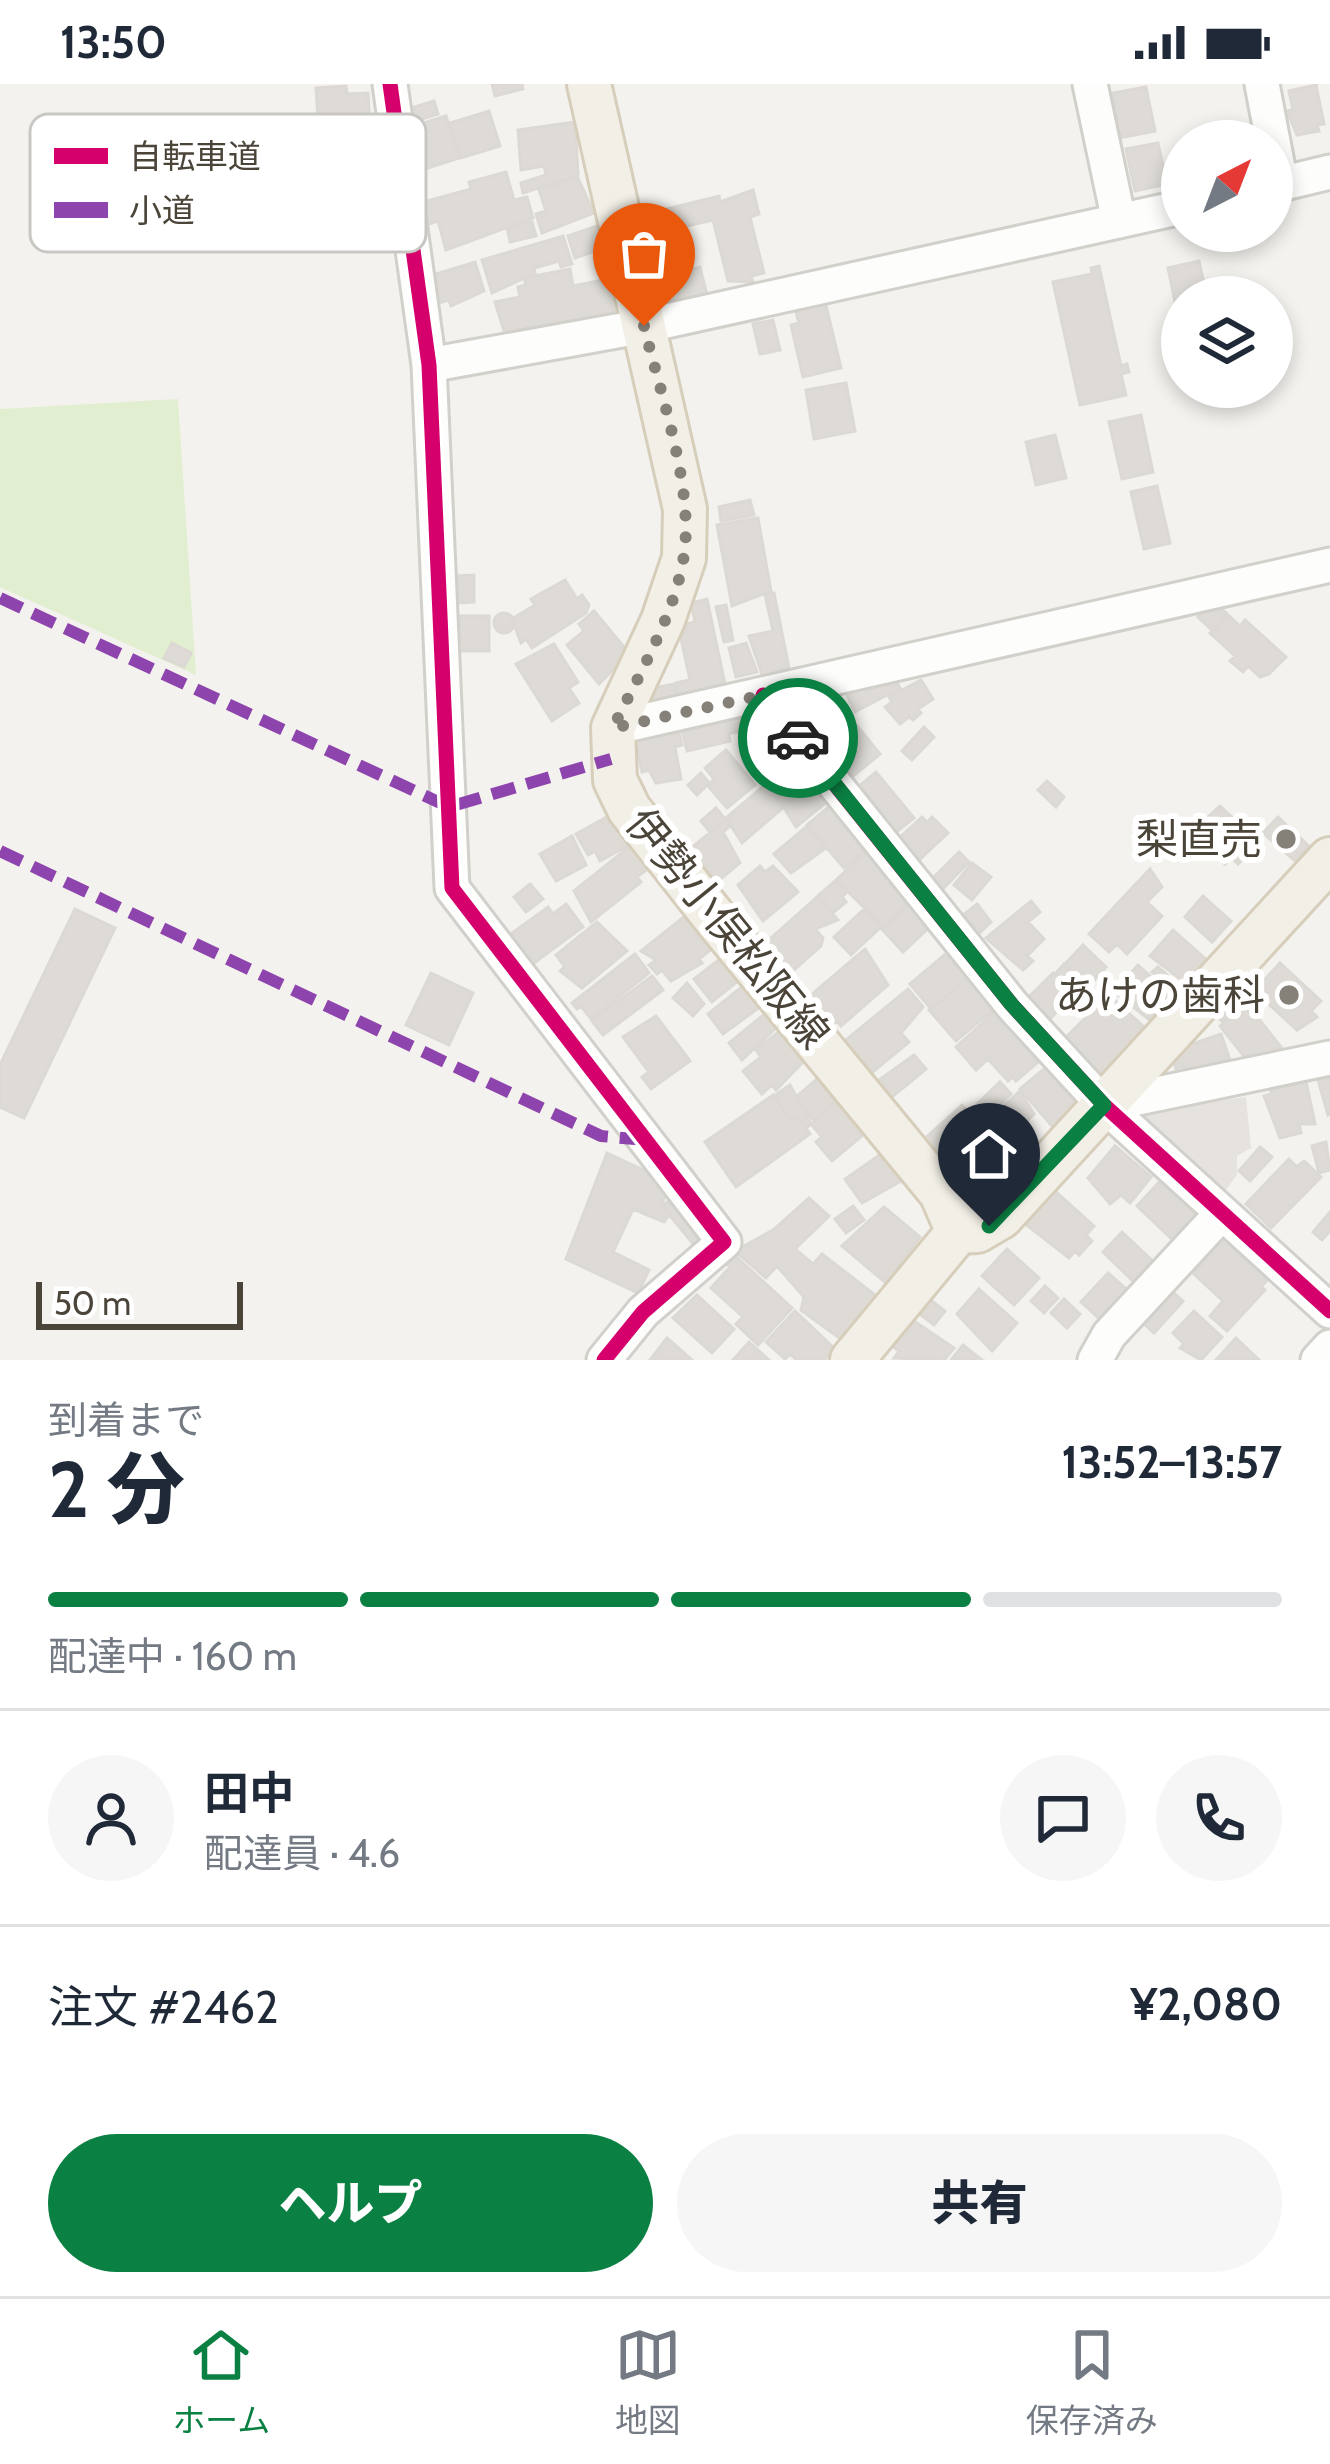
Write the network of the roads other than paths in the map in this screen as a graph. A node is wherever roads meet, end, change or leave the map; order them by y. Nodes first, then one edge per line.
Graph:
1 (390, 84) edge
2 (589, 84) edge
3 (1090, 84) edge
4 (1262, 84) edge
5 (394, 114) edge
6 (1267, 120) edge
7 (1330, 172) edge
8 (1293, 181) edge
9 (1161, 212) edge
10 (1119, 221) junction
11 (413, 252) edge
12 (644, 326) junction
13 (429, 365) junction
14 (1330, 566) edge
15 (763, 695) junction
16 (613, 728) junction
17 (1330, 859) edge
18 (1330, 1058) edge
19 (1104, 1105) junction
20 (1222, 1213) junction
21 (958, 1232) junction
22 (1330, 1311) edge
23 (1330, 1347) edge
24 (604, 1360) edge
25 (852, 1360) edge
26 (1095, 1360) edge
27 (1318, 1360) edge

1 - 5 street
2 - 12 main road
3 - 10 street
4 - 6 street
7 - 8 street
9 - 10 street
10 - 12 street
11 - 13 street
12 - 13 street
12 - 16 main road
13 - 24 street
14 - 15 street
15 - 16 street
15 - 19 street
16 - 21 main road, 伊勢小俣松阪線
17 - 19 main road
18 - 19 street
19 - 20 street
19 - 21 main road
20 - 22 street
20 - 26 street
21 - 25 main road
23 - 27 street

